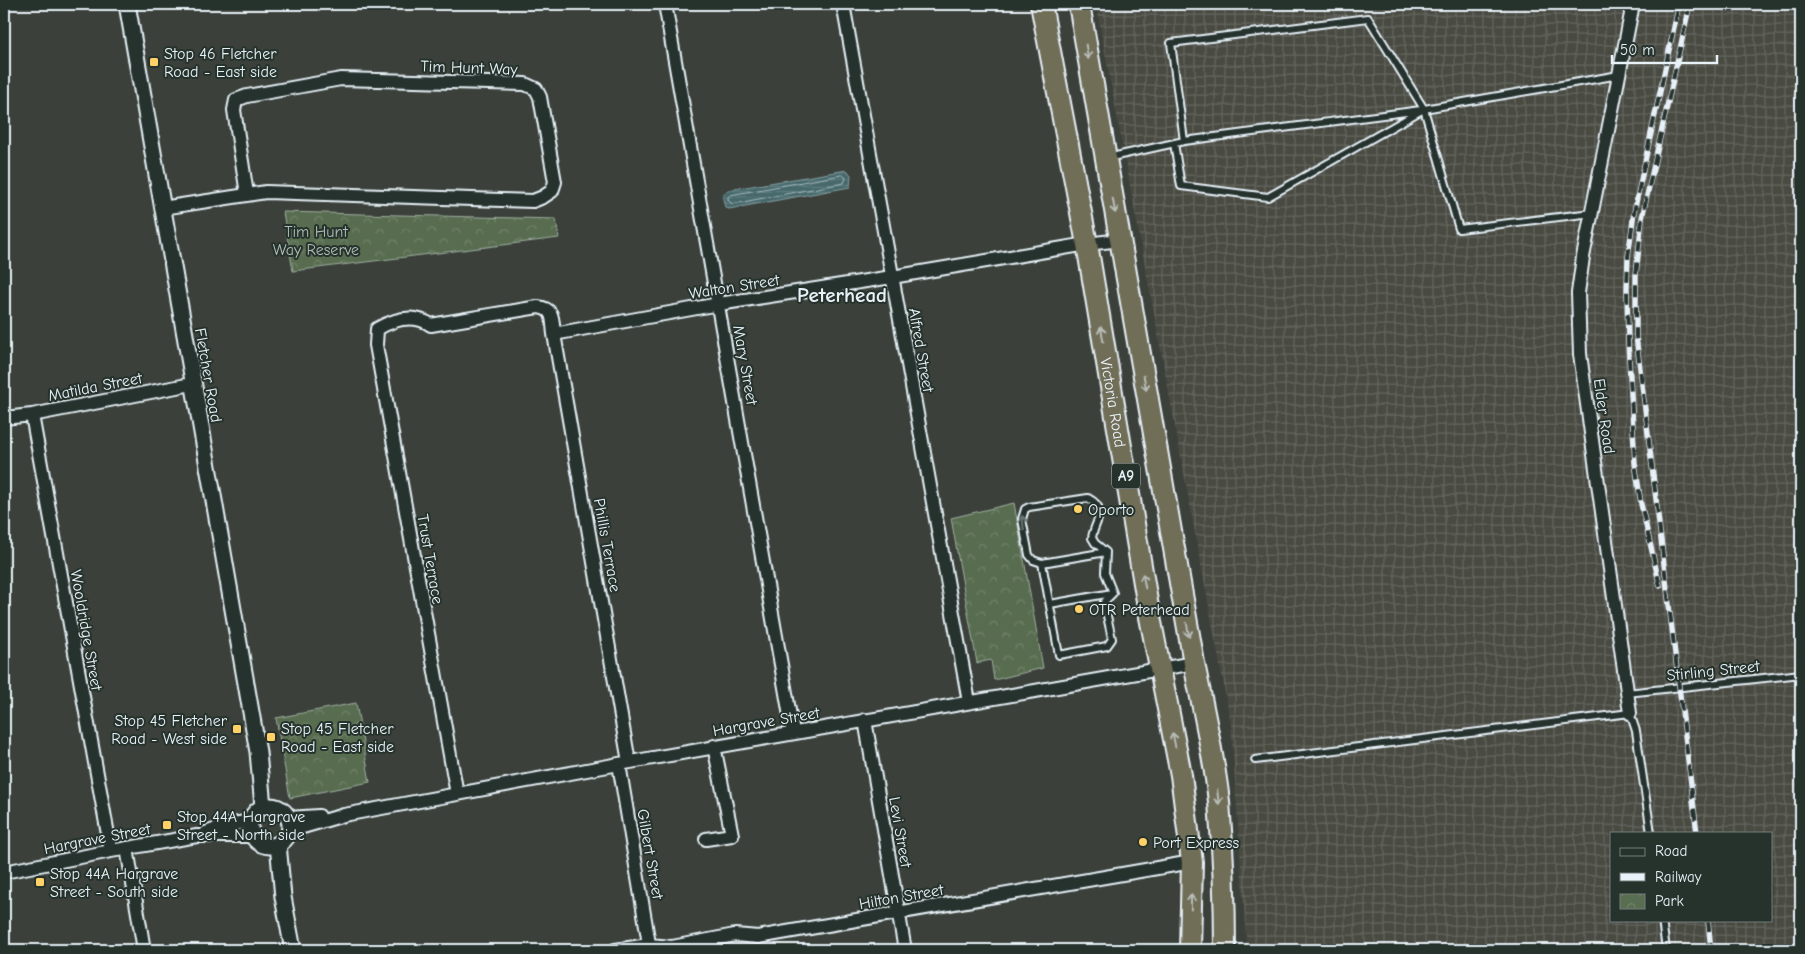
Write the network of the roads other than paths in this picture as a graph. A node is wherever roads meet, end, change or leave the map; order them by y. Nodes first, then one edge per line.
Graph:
1 (127, 4) edge
2 (664, 4) edge
3 (843, 4) edge
4 (1041, 4) edge
5 (1079, 4) edge
6 (1633, 4) edge
7 (1619, 75) junction
8 (1424, 109) junction
9 (1184, 141) junction
10 (1174, 143) junction
11 (1106, 158) junction
12 (248, 194) junction
13 (162, 208) junction
14 (1592, 213) junction
15 (1120, 240) junction
16 (1087, 244) junction
17 (892, 278) junction
18 (719, 304) junction
19 (554, 334) junction
20 (192, 384) junction
21 (32, 415) junction
22 (4, 418) edge
23 (1106, 552) junction
24 (1042, 563) junction
25 (1113, 593) junction
26 (1050, 604) junction
27 (1194, 663) junction
28 (1160, 669) junction
29 (1801, 674) edge
30 (1627, 693) junction
31 (969, 702) junction
32 (1630, 713) junction
33 (865, 720) junction
34 (793, 732) junction
35 (714, 746) junction
36 (1254, 760) dead end
37 (624, 763) junction
38 (1214, 766) junction
39 (1181, 775) junction
40 (457, 794) junction
41 (280, 816) junction
42 (251, 821) junction
43 (1651, 832) edge
44 (196, 836) junction
45 (706, 839) dead end
46 (265, 842) junction
47 (126, 848) junction
48 (111, 851) junction
49 (1192, 862) junction
50 (4, 872) edge
51 (899, 912) junction
52 (1662, 922) edge
53 (650, 947) edge
54 (144, 950) edge
55 (292, 950) edge
56 (615, 950) edge
57 (905, 950) edge
58 (1190, 950) edge
59 (1225, 950) edge
60 (1666, 950) edge

1 - 13 street, Fletcher Road
2 - 18 street, Mary Street
3 - 17 street, Alfred Street
4 - 16 highway, Victoria Road / A9
5 -> 11 highway, A9
6 - 7 street, Elder Road
7 - 8 lane
7 - 14 street, Elder Road
8 - 9 lane
8 - 9 lane
8 - 10 lane
8 - 14 lane
9 - 10 lane
10 - 11 lane
11 -> 15 highway, A9
12 - 12 street, Tim Hunt Way
12 - 13 street, Tim Hunt Way
13 - 20 street, Fletcher Road
14 - 30 street, Elder Road
15 - 16 street, Walton Street
15 -> 27 highway, A9
16 - 17 street, Walton Street
28 -> 16 highway, Victoria Road / A9
17 - 18 street, Walton Street
17 - 31 street, Alfred Street
18 - 19 street, Walton Street
18 - 34 street, Mary Street
19 - 37 street, Phillis Terrace
19 - 40 street, Trust Terrace
20 - 21 street, Matilda Street
20 - 41 street, Fletcher Road
21 - 22 street, Matilda Street
21 - 48 street, Wooldridge Street
23 - 24 lane
24 -> 23 lane
23 - 25 lane
24 - 26 lane
25 - 26 lane
25 - 26 lane
27 - 28 street, Hargrave Street
27 - 38 highway, A9
28 - 31 street, Hargrave Street
39 -> 28 highway, Victoria Road / A9
29 - 30 lane, Stirling Street
30 - 32 street, Elder Road
31 - 33 street, Hargrave Street
32 - 36 lane
32 - 43 lane, Elder Road
33 - 34 street, Hargrave Street
33 - 51 street, Levi Street
34 - 35 street, Hargrave Street
35 - 37 street, Hargrave Street
35 - 45 street
37 - 40 street, Hargrave Street
37 - 53 street, Gilbert Street
38 - 39 highway
38 -> 59 highway, A9
39 - 49 highway, Victoria Road / A9
40 - 41 street, Hargrave Street
41 - 42 street
41 - 46 street
42 - 44 street, Hargrave Street
42 - 46 street
44 - 46 street, Hargrave Street
44 - 47 street, Hargrave Street
46 - 55 street
47 - 48 street, Hargrave Street
47 - 54 street
48 - 50 street, Hargrave Street
49 - 51 street, Hilton Street
58 -> 49 highway, Victoria Road / A9
51 - 53 street, Hilton Street
51 - 57 street, Levi Street
52 - 60 lane
53 - 56 street, Hilton Street

